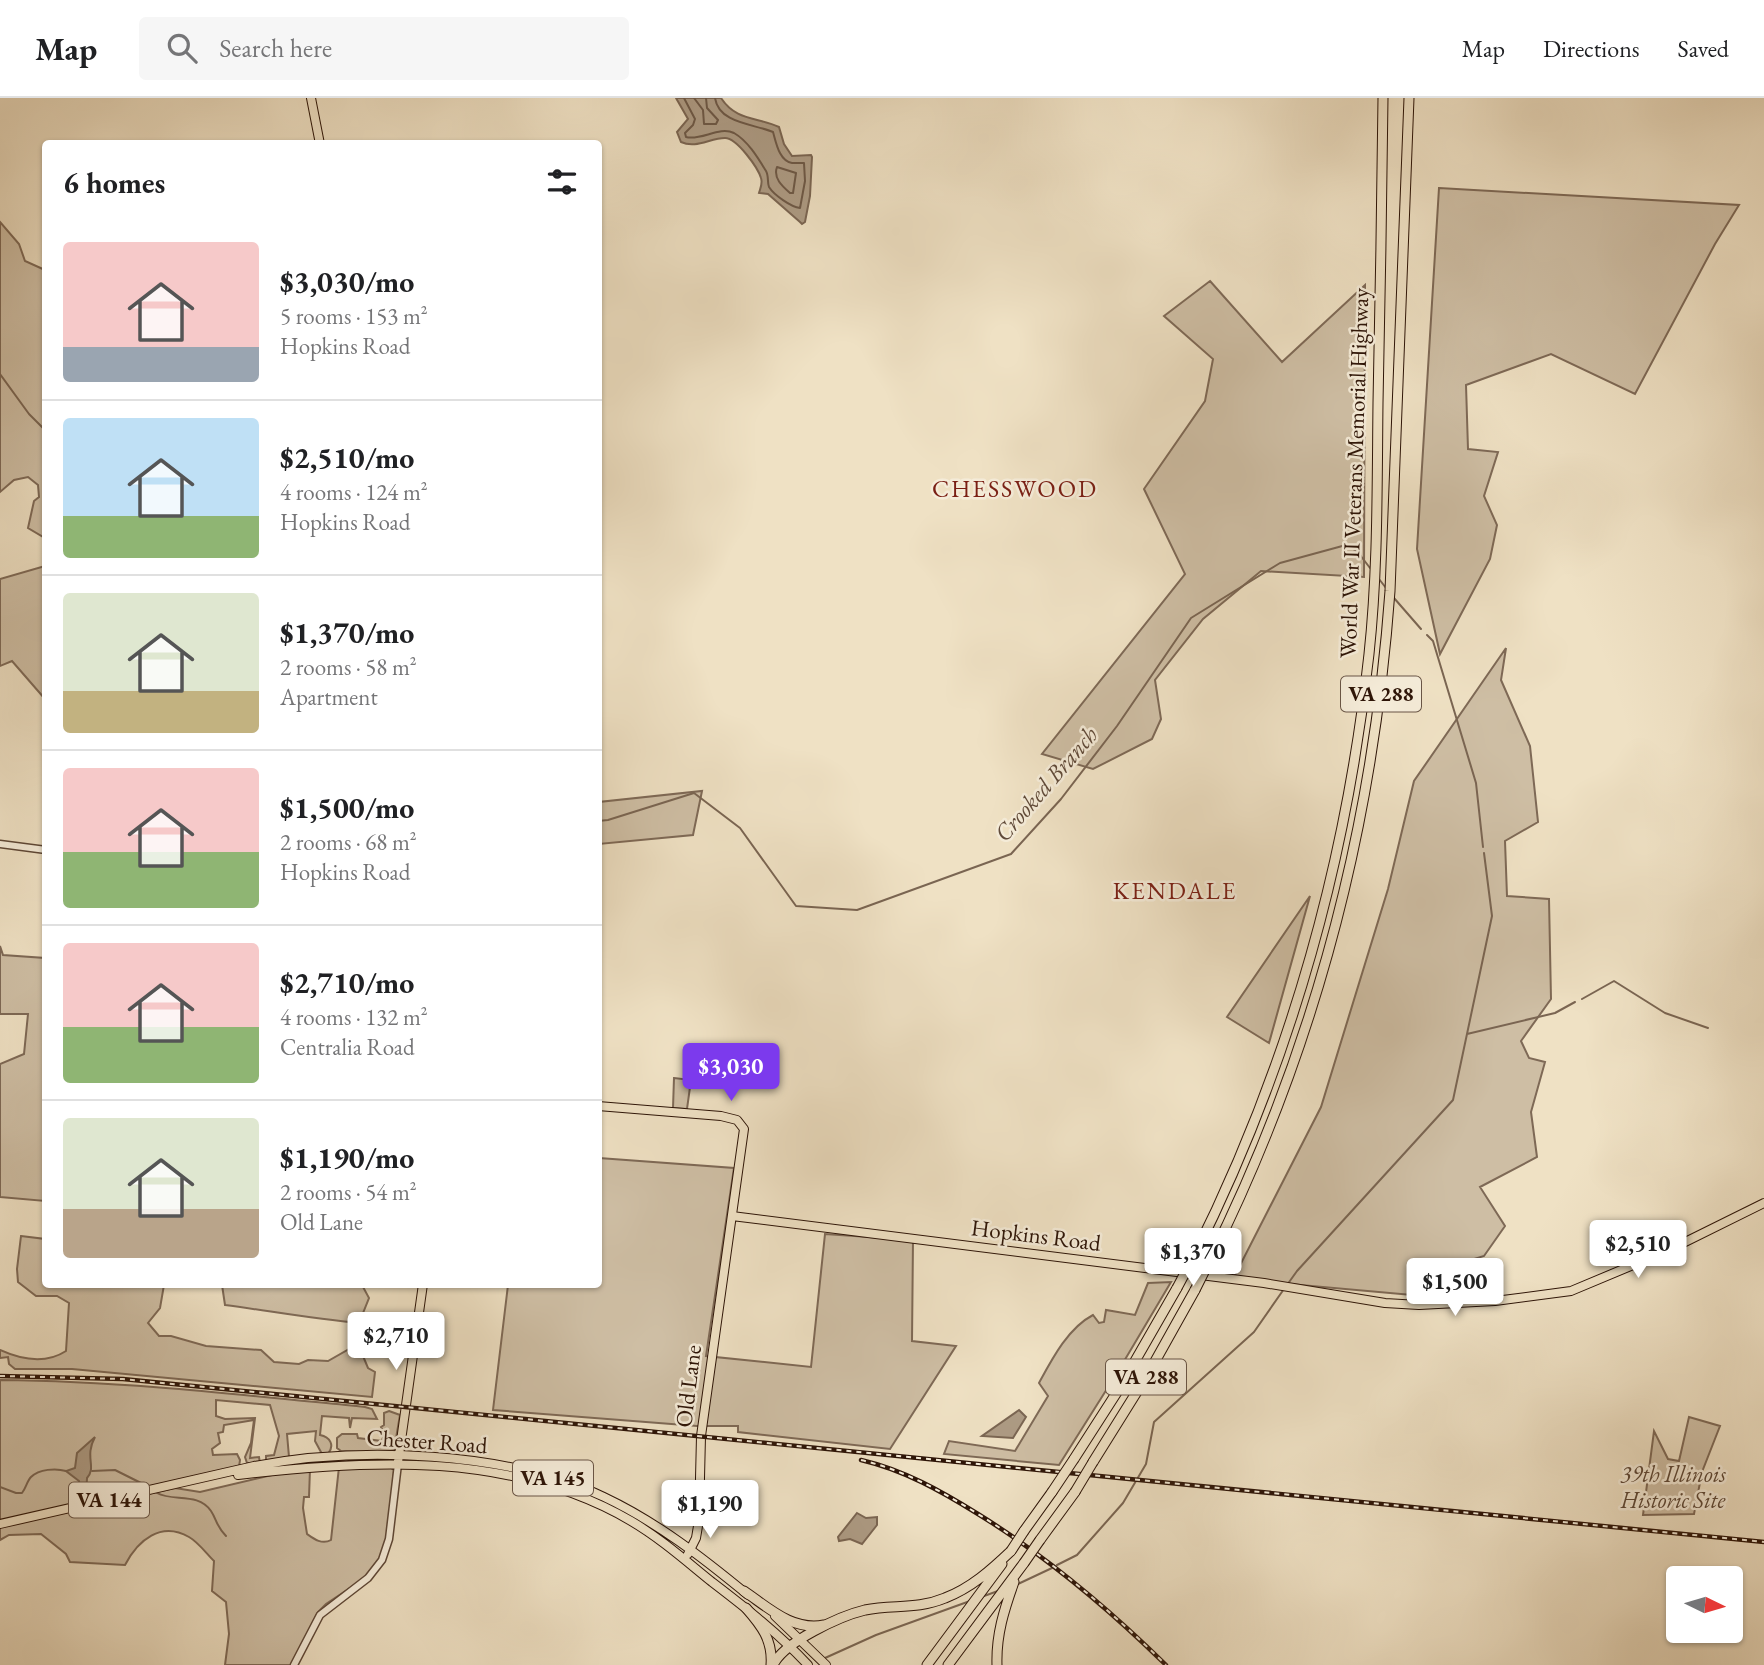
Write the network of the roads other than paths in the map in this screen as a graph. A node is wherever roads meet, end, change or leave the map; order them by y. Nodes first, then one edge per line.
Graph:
1 (311, 98) edge
2 (1383, 98) edge
3 (1409, 98) edge
4 (319, 140) edge
5 (0, 844) edge
6 (42, 849) edge
7 (602, 1106) edge
8 (1764, 1203) edge
9 (732, 1216) junction
10 (422, 1288) edge
11 (399, 1460) junction
12 (0, 1524) edge
13 (690, 1549) junction
14 (1011, 1551) junction
15 (684, 1559) junction
16 (1021, 1567) junction
17 (744, 1591) junction
18 (746, 1608) junction
19 (829, 1624) junction
20 (801, 1640) junction
21 (790, 1646) junction
22 (293, 1665) edge
23 (772, 1665) edge
24 (808, 1665) edge
25 (826, 1665) edge
26 (928, 1665) edge
27 (947, 1665) edge
28 (997, 1665) edge

1 - 4 main road
2 - 14 highway, World War II Veterans Memorial Highway / VA 288, bridge
3 - 16 highway, World War II Veterans Memorial Highway / VA 288, bridge
5 - 6 street
7 - 9 main road
8 - 9 main road, Hopkins Road
9 - 13 main road, Old Lane
10 - 11 main road
11 - 12 main road, Chester Road / VA 144
11 - 13 main road, Chester Road / VA 145
11 - 15 main road, Chester Road / VA 145
11 - 22 street
13 - 15 main road, Old Lane
13 - 17 main road, Chester Road / VA 145
14 - 19 highway
14 - 26 highway, World War II Veterans Memorial Highway / VA 288
15 - 18 main road, Chester Road / VA 145
16 - 27 highway, World War II Veterans Memorial Highway / VA 288
16 - 28 highway
17 - 19 highway
17 - 20 main road, Chester Road / VA 145
18 - 21 main road, Chester Road / VA 145
18 - 23 highway
19 - 20 highway
20 - 21 highway
20 - 25 main road, Chester Road / VA 145
21 - 23 highway
21 - 24 main road, Chester Road / VA 145

